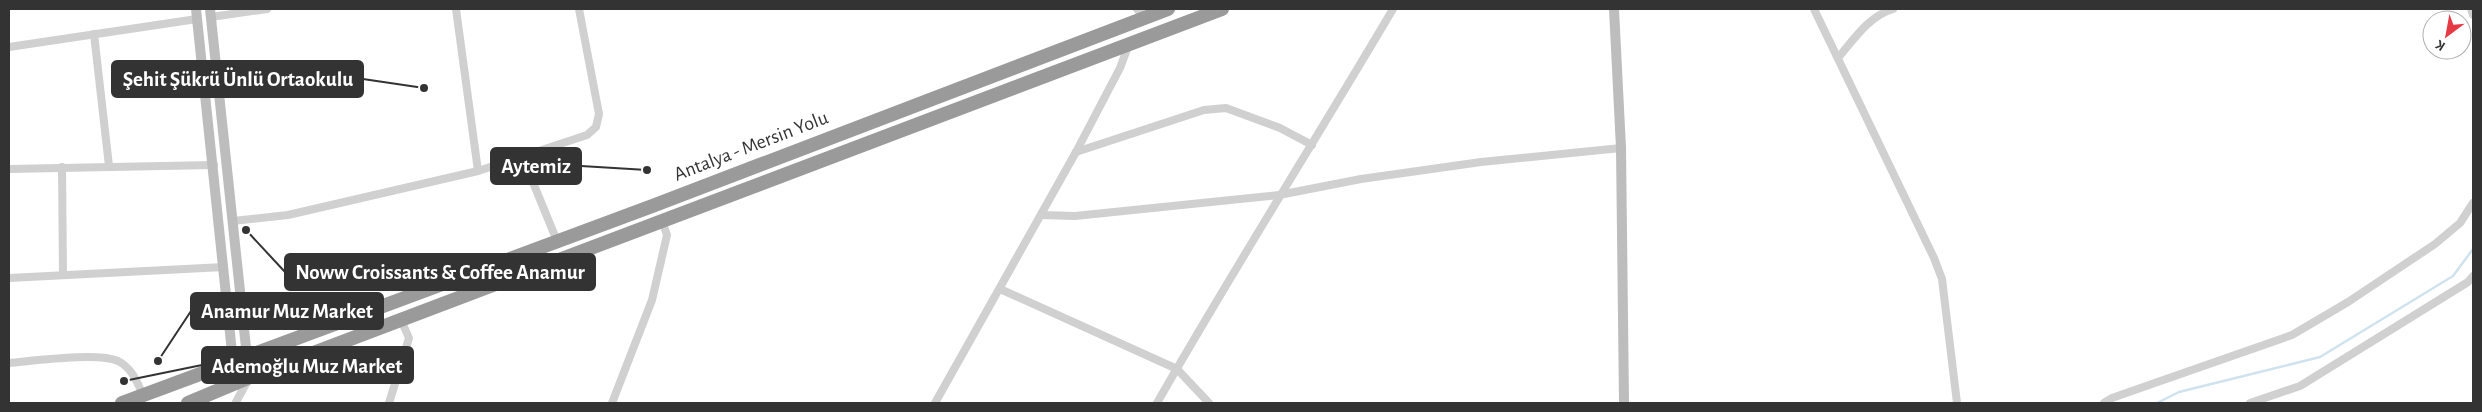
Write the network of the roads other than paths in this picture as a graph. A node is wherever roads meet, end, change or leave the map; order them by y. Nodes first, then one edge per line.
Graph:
1 (267, 9) edge
2 (456, 9) edge
3 (579, 9) edge
4 (1168, 9) edge
5 (1222, 9) edge
6 (1393, 9) edge
7 (1614, 9) edge
8 (1814, 9) edge
9 (1893, 9) edge
10 (2471, 9) edge
11 (210, 13) edge
12 (1141, 13) edge
13 (196, 14) edge
14 (2473, 15) edge
15 (94, 34) junction
16 (1129, 44) junction
17 (9, 47) edge
18 (1838, 58) junction
19 (1312, 145) junction
20 (1621, 148) junction
21 (1076, 152) junction
22 (523, 158) junction
23 (227, 164) junction
24 (214, 165) junction
25 (109, 166) junction
26 (62, 167) junction
27 (9, 169) edge
28 (478, 171) junction
29 (1279, 195) junction
30 (2473, 203) edge
31 (1041, 215) junction
32 (233, 221) junction
33 (662, 221) junction
34 (557, 241) junction
35 (224, 267) junction
36 (238, 267) junction
37 (63, 275) junction
38 (2473, 276) edge
39 (9, 278) edge
40 (1000, 289) junction
41 (401, 320) junction
42 (247, 357) junction
43 (233, 362) junction
44 (9, 363) edge
45 (1177, 369) junction
46 (250, 377) junction
47 (235, 384) junction
48 (143, 395) junction
49 (195, 402) edge
50 (122, 403) edge
51 (236, 403) edge
52 (389, 403) edge
53 (612, 403) edge
54 (934, 403) edge
55 (1157, 403) edge
56 (1209, 403) edge
57 (1624, 403) edge
58 (1957, 403) edge
59 (2104, 403) edge
60 (2250, 403) edge

1 - 11 street
2 - 28 street
3 - 22 street
4 - 12 highway, Antalya - Mersin Yolu
5 - 16 highway, Antalya - Mersin Yolu
6 - 19 street
7 - 20 main road
8 - 18 street
9 - 18 street
10 - 14 street
11 - 13 main road
11 - 23 main road
12 - 34 highway, Antalya - Mersin Yolu
13 - 15 street
13 - 24 main road
15 - 17 street
15 - 25 street
16 - 21 street
16 - 33 highway, Antalya - Mersin Yolu
18 - 58 street
19 - 21 street
19 - 29 street
20 - 29 street
20 - 57 main road
21 - 31 street
22 - 28 street
22 - 34 street
23 - 24 main road
23 - 32 main road
24 - 25 street
24 - 35 main road
25 - 26 street
26 - 27 street
26 - 37 street
28 - 32 street
29 - 31 street
29 - 45 street
30 - 59 street
31 - 40 street
32 - 36 main road
33 - 41 highway, Antalya - Mersin Yolu
33 - 53 street
34 - 42 highway, Antalya - Mersin Yolu
35 - 36 main road
35 - 37 street
35 - 43 main road
36 - 42 main road
37 - 39 street
38 - 60 street
40 - 45 street
40 - 54 street
41 - 46 highway, Antalya - Mersin Yolu
41 - 52 street
42 - 43 highway, Antalya - Mersin Yolu
42 - 46 highway
43 - 47 highway
43 - 48 highway, Antalya - Mersin Yolu
44 - 48 street
45 - 55 street
45 - 56 street
46 - 47 highway, Antalya - Mersin Yolu
46 - 51 street
47 - 49 highway, Antalya - Mersin Yolu
47 - 51 street
48 - 50 highway, Antalya - Mersin Yolu

